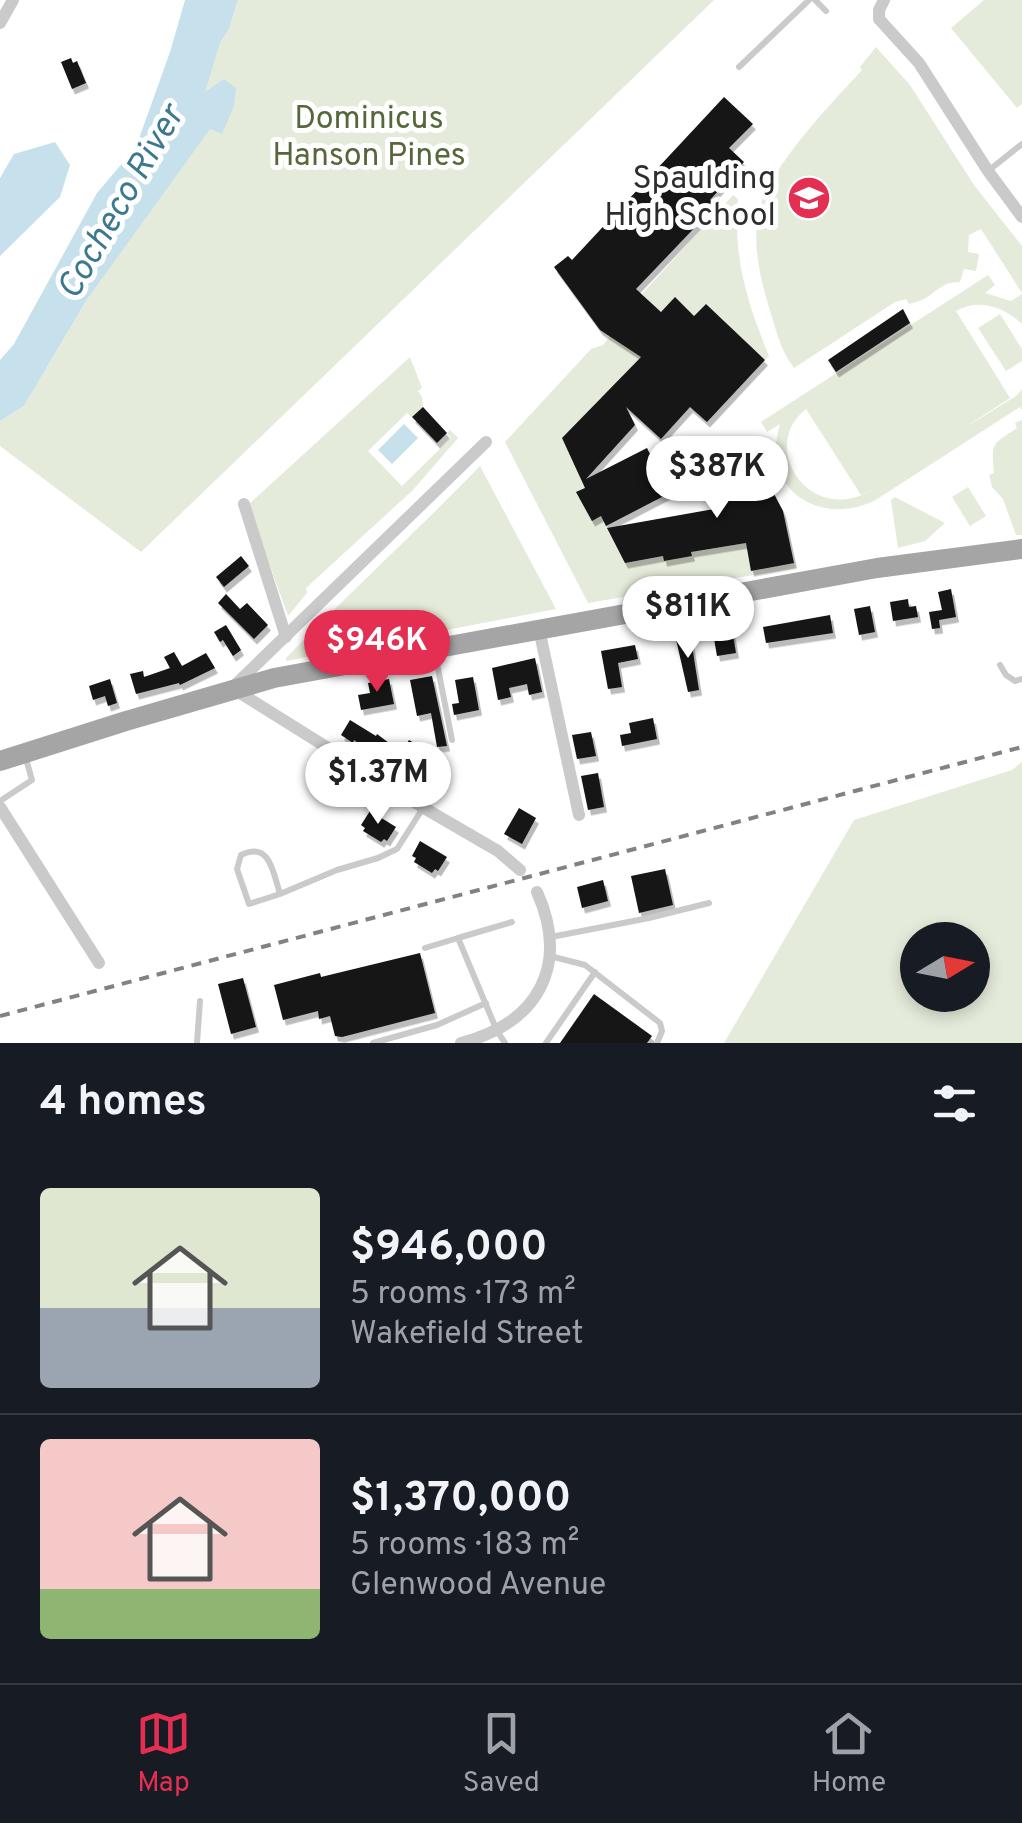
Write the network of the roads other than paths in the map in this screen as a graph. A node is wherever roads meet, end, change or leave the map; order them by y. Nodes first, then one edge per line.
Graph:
1 (14, 0) edge
2 (812, 0) edge
3 (884, 0) edge
4 (826, 11) dead end
5 (0, 22) edge
6 (739, 66) dead end
7 (1022, 144) edge
8 (988, 170) junction
9 (1022, 217) edge
10 (486, 442) dead end
11 (244, 504) dead end
12 (1022, 549) edge
13 (539, 629) junction
14 (286, 637) junction
15 (434, 648) junction
16 (1000, 666) dead end
17 (1020, 681) edge
18 (232, 688) junction
19 (452, 740) dead end
20 (24, 753) junction
21 (0, 761) edge
22 (0, 804) edge
23 (424, 808) junction
24 (579, 815) dead end
25 (520, 870) dead end
26 (537, 892) dead end
27 (280, 894) junction
28 (709, 902) dead end
29 (512, 922) dead end
30 (551, 937) junction
31 (458, 938) junction
32 (425, 948) dead end
33 (550, 956) junction
34 (100, 963) dead end
35 (595, 972) junction
36 (200, 1000) dead end
37 (486, 1003) junction
38 (501, 1037) edge
39 (197, 1043) edge
40 (374, 1043) edge
41 (461, 1043) edge
42 (546, 1043) edge
43 (657, 1043) edge

1 - 5 street
2 - 4 lane
2 - 6 lane
3 - 8 street
7 - 8 lane
8 - 9 street
10 - 14 street
11 - 14 street
12 - 13 main road
13 - 15 main road
13 - 24 street
14 - 18 street
15 - 18 main road
15 - 19 lane
16 - 17 lane
18 - 20 main road
18 - 23 street
20 - 21 main road
20 - 22 lane
22 - 34 street
23 - 25 street
23 - 27 lane
26 - 30 street
27 - 27 lane
28 - 30 lane
29 - 31 lane
30 - 33 street
31 - 32 lane
31 - 37 lane
33 - 35 lane
33 - 38 street
35 - 42 lane
35 - 43 lane
36 - 39 lane
37 - 38 lane
37 - 40 lane
38 - 41 street

